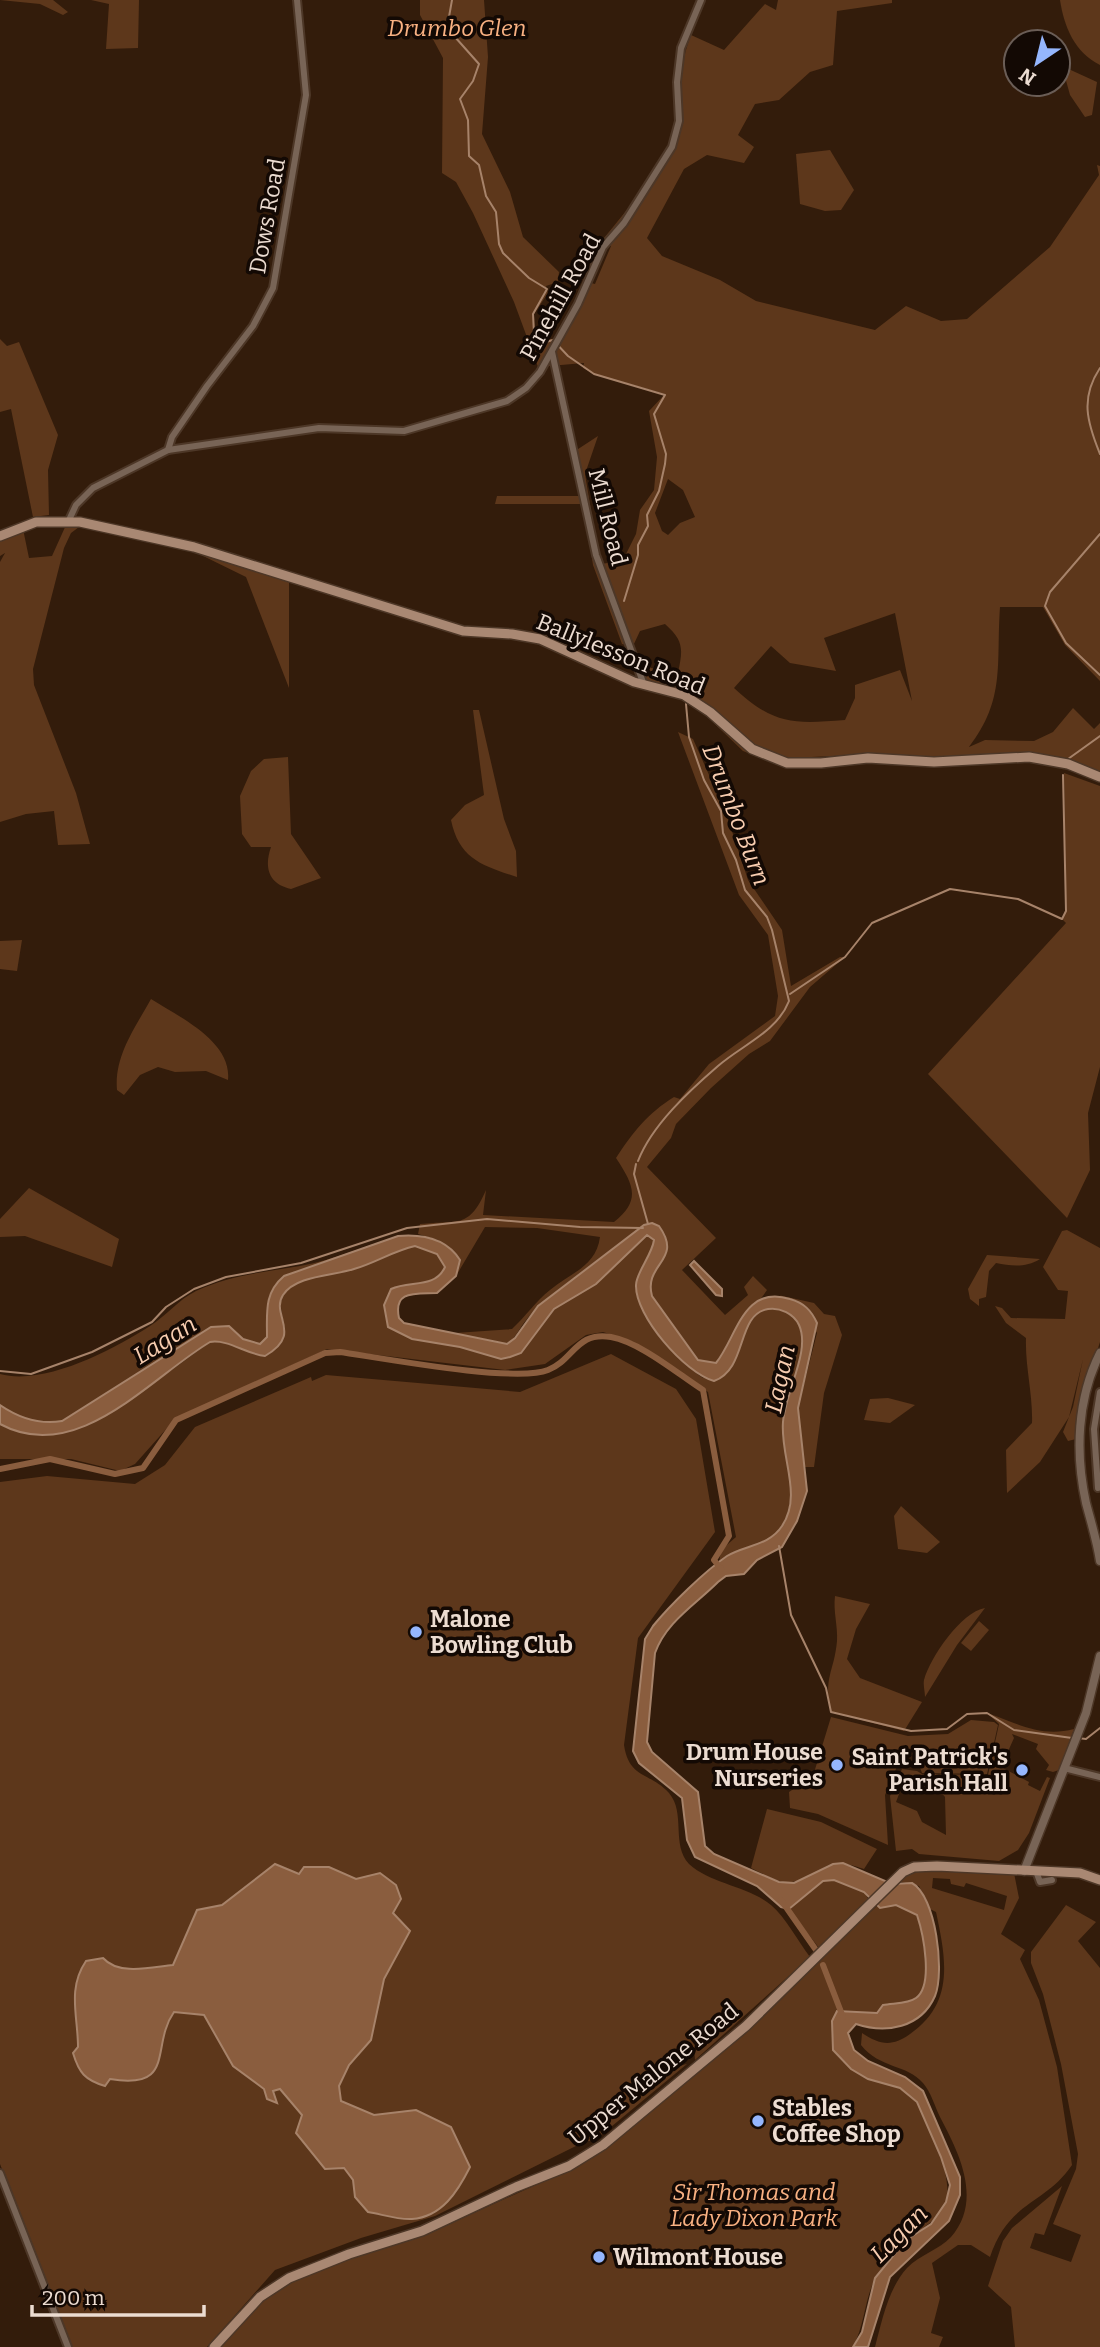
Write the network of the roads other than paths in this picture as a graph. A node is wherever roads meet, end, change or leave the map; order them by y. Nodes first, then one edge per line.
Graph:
1 (297, 0) edge
2 (701, 0) edge
3 (555, 346) junction
4 (168, 450) junction
5 (69, 520) junction
6 (0, 536) edge
7 (645, 686) junction
8 (1100, 777) edge
9 (1100, 1353) edge
10 (1096, 1373) edge
11 (1100, 1392) edge
12 (1098, 1488) dead end
13 (1100, 1561) edge
14 (1100, 1656) edge
15 (1098, 1673) edge
16 (1065, 1768) junction
17 (1100, 1777) edge
18 (1024, 1871) junction
19 (1035, 1871) junction
20 (1052, 1880) dead end
21 (1100, 1880) edge
22 (0, 2172) edge
23 (68, 2347) edge
24 (214, 2347) edge

1 - 4 street, Dows Road
2 - 3 street, Pinehill Road
3 - 4 street, Pinehill Road
3 - 7 street, Mill Road
4 - 5 street, Pinehill Road
5 - 6 main road, Ballylesson Road
5 - 7 main road, Ballylesson Road
7 - 8 main road, Ballylesson Road
9 - 10 street
10 - 13 street
11 - 12 street
14 - 15 street
15 - 16 street
16 - 17 street
16 - 18 street
18 - 19 main road
18 - 24 main road, Upper Malone Road
19 - 20 street
19 - 21 main road
22 - 23 street

